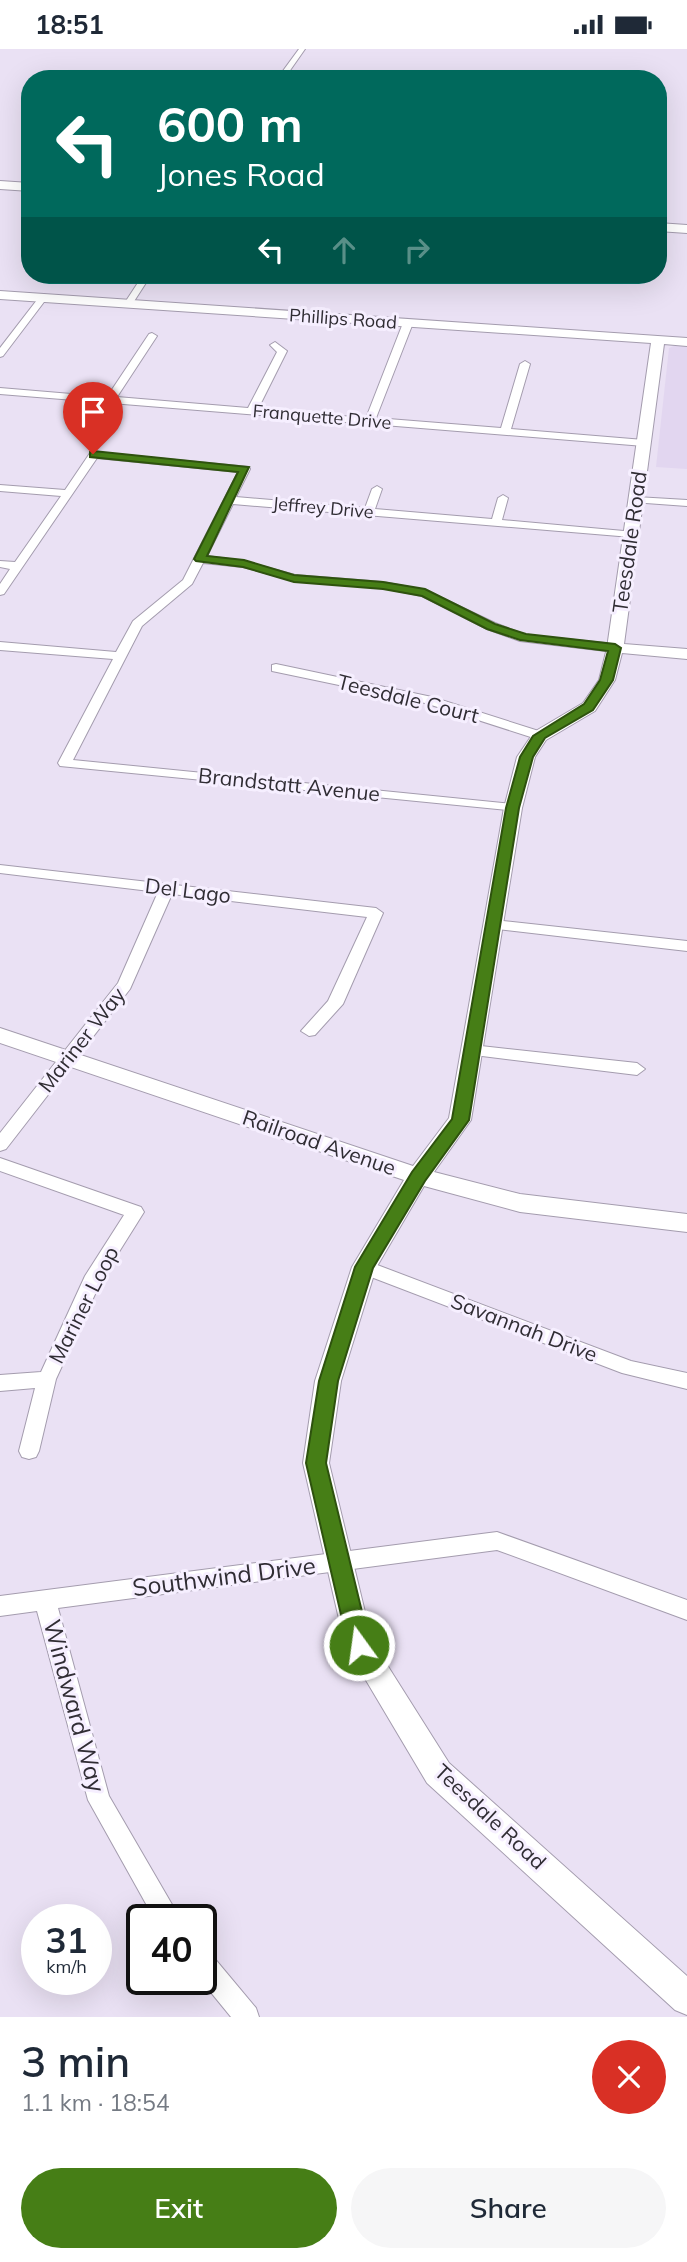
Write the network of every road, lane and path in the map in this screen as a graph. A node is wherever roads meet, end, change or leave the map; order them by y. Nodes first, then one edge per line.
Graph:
1 (302, 49) edge
2 (287, 70) edge
3 (0, 185) edge
4 (21, 186) edge
5 (667, 228) edge
6 (687, 229) edge
7 (141, 284) edge
8 (0, 295) edge
9 (43, 298) junction
10 (128, 304) junction
11 (408, 323) junction
12 (152, 335) dead end
13 (659, 340) junction
14 (687, 342) edge
15 (275, 345) dead end
16 (0, 354) edge
17 (524, 364) dead end
18 (0, 391) edge
19 (110, 400) junction
20 (252, 411) junction
21 (370, 421) junction
22 (505, 432) junction
23 (644, 443) junction
24 (0, 488) edge
25 (377, 489) dead end
26 (66, 493) junction
27 (503, 498) dead end
28 (229, 500) junction
29 (636, 500) junction
30 (687, 503) edge
31 (369, 512) junction
32 (495, 523) junction
33 (631, 534) junction
34 (200, 559) junction
35 (0, 564) edge
36 (18, 566) junction
37 (0, 592) edge
38 (0, 646) edge
39 (615, 648) junction
40 (687, 654) edge
41 (120, 656) junction
42 (275, 668) dead end
43 (540, 736) junction
44 (513, 808) junction
45 (0, 869) edge
46 (167, 888) junction
47 (494, 925) junction
48 (687, 946) edge
49 (309, 1031) dead end
50 (0, 1035) edge
51 (472, 1050) junction
52 (68, 1058) junction
53 (636, 1069) dead end
54 (0, 1145) edge
55 (0, 1164) edge
56 (418, 1176) junction
57 (687, 1223) edge
58 (365, 1267) junction
59 (47, 1379) junction
60 (687, 1381) edge
61 (0, 1383) edge
62 (29, 1451) dead end
63 (339, 1562) junction
64 (45, 1600) junction
65 (0, 1606) edge
66 (687, 1610) edge
67 (160, 1904) edge
68 (217, 1981) edge
69 (687, 1998) edge
70 (247, 2017) edge

1 - 2 street
3 - 4 highway
5 - 6 highway
7 - 10 street
8 - 9 street, Phillips Road
9 - 10 street, Phillips Road
9 - 16 street
10 - 11 street, Phillips Road
11 - 13 street, Phillips Road
11 - 21 street
12 - 19 street
13 - 14 street, Phillips Road
13 - 23 street, Teesdale Road
15 - 20 street
17 - 22 street
18 - 19 street, Franquette Drive
19 - 20 street, Franquette Drive
20 - 21 street, Franquette Drive
21 - 22 street, Franquette Drive
22 - 23 street, Franquette Drive
23 - 29 street, Teesdale Road
24 - 26 street
25 - 31 street
26 - 28 street
26 - 36 street
27 - 32 street
28 - 31 street, Jeffrey Drive
28 - 34 street
29 - 30 street
29 - 33 street, Teesdale Road
31 - 32 street, Jeffrey Drive
32 - 33 street, Jeffrey Drive
33 - 39 street, Teesdale Road
34 - 39 street
34 - 41 street
35 - 36 street
36 - 37 street
38 - 41 street
39 - 40 street
39 - 43 street, Teesdale Road
41 - 44 street, Brandstatt Avenue
42 - 43 street, Teesdale Court
43 - 44 street, Teesdale Road
44 - 47 street, Teesdale Road
45 - 46 street, Del Lago
46 - 49 street, Del Lago
46 - 52 street, Mariner Way
47 - 48 street
47 - 51 street, Teesdale Road
50 - 52 street, Railroad Avenue
51 - 53 street
51 - 56 street, Teesdale Road
52 - 54 street, Mariner Way
52 - 56 street, Railroad Avenue
55 - 59 street, Mariner Loop
56 - 57 street, Railroad Avenue
56 - 58 street, Teesdale Road
58 - 60 street, Savannah Drive
58 - 63 street, Teesdale Road
59 - 61 street, Mariner Loop
59 - 62 street, Mariner Loop
63 - 64 street, Southwind Drive
63 - 66 street, Southwind Drive
63 - 69 street, Teesdale Road
64 - 65 street, Southwind Drive
64 - 67 street, Windward Way
68 - 70 street

